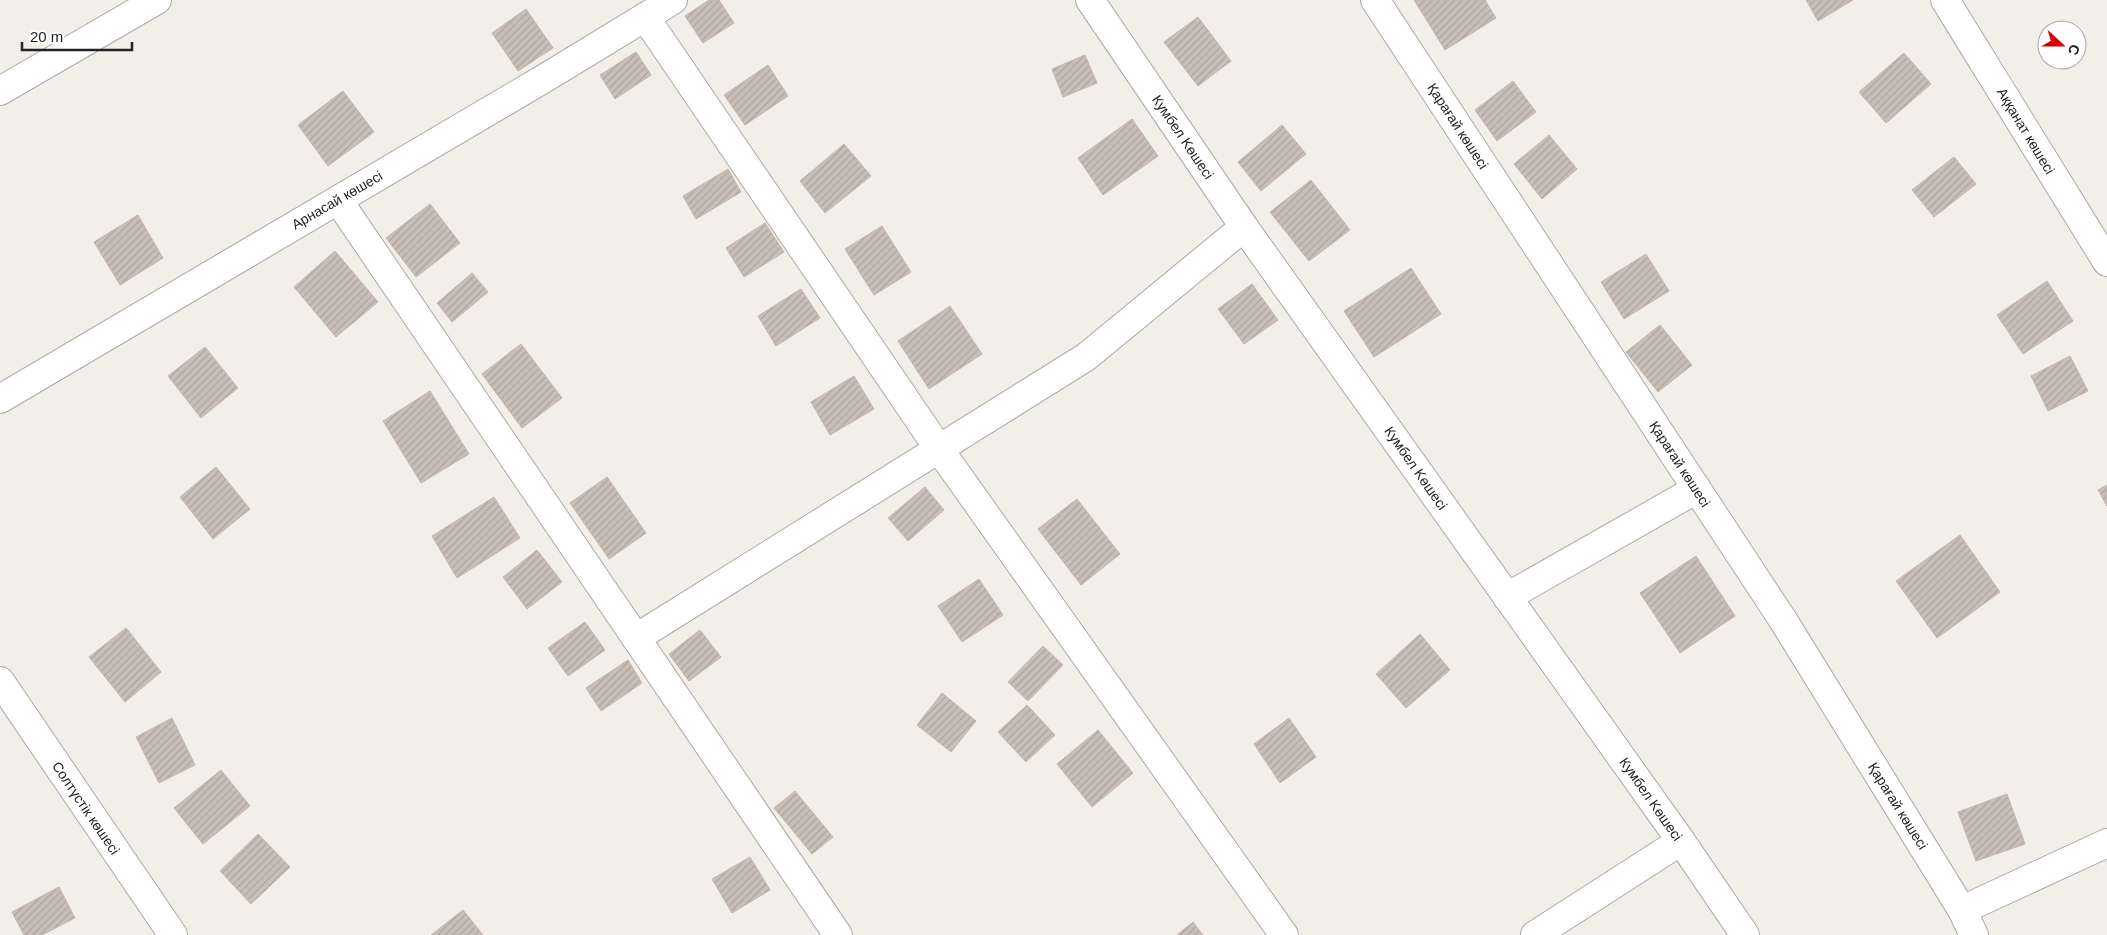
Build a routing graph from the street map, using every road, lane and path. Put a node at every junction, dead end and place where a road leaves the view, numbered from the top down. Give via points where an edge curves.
1 (157, 0) edge
2 (673, 0) edge
3 (1090, 0) edge
4 (1375, 0) edge
5 (1945, 0) edge
6 (645, 17) junction
7 (0, 90) edge
8 (338, 200) junction
9 (1244, 227) junction
10 (2107, 262) edge
11 (0, 399) edge
12 (939, 449) junction
13 (1697, 489) junction
14 (1507, 597) junction
15 (636, 638) junction
16 (0, 681) edge
17 (1681, 841) junction
18 (2107, 843) edge
19 (1962, 910) junction
20 (173, 935) edge
21 (838, 935) edge
22 (1284, 935) edge
23 (1535, 935) edge
24 (1745, 935) edge
25 (1974, 935) edge

1 - 7 street
2 - 6 street, Арнасай көшесі
3 - 9 street, Кумбел Kөшесі
4 - 13 street, Қарағай көшесі
5 - 10 street, Аққанат көшесі
6 - 8 street, Арнасай көшесі
6 - 12 street
8 - 11 street, Арнасай көшесі
8 - 15 street
9 - 12 street via 1086,357
9 - 14 street, Кумбел Kөшесі
12 - 15 street
12 - 22 street
13 - 14 street
13 - 19 street, Қарағай көшесі via 1783,620
14 - 17 street, Кумбел Kөшесі
15 - 21 street
16 - 20 street, Солтүстік көшесі
17 - 23 street
17 - 24 street, Кумбел Kөшесі
18 - 19 street
19 - 25 street, Қарағай көшесі

